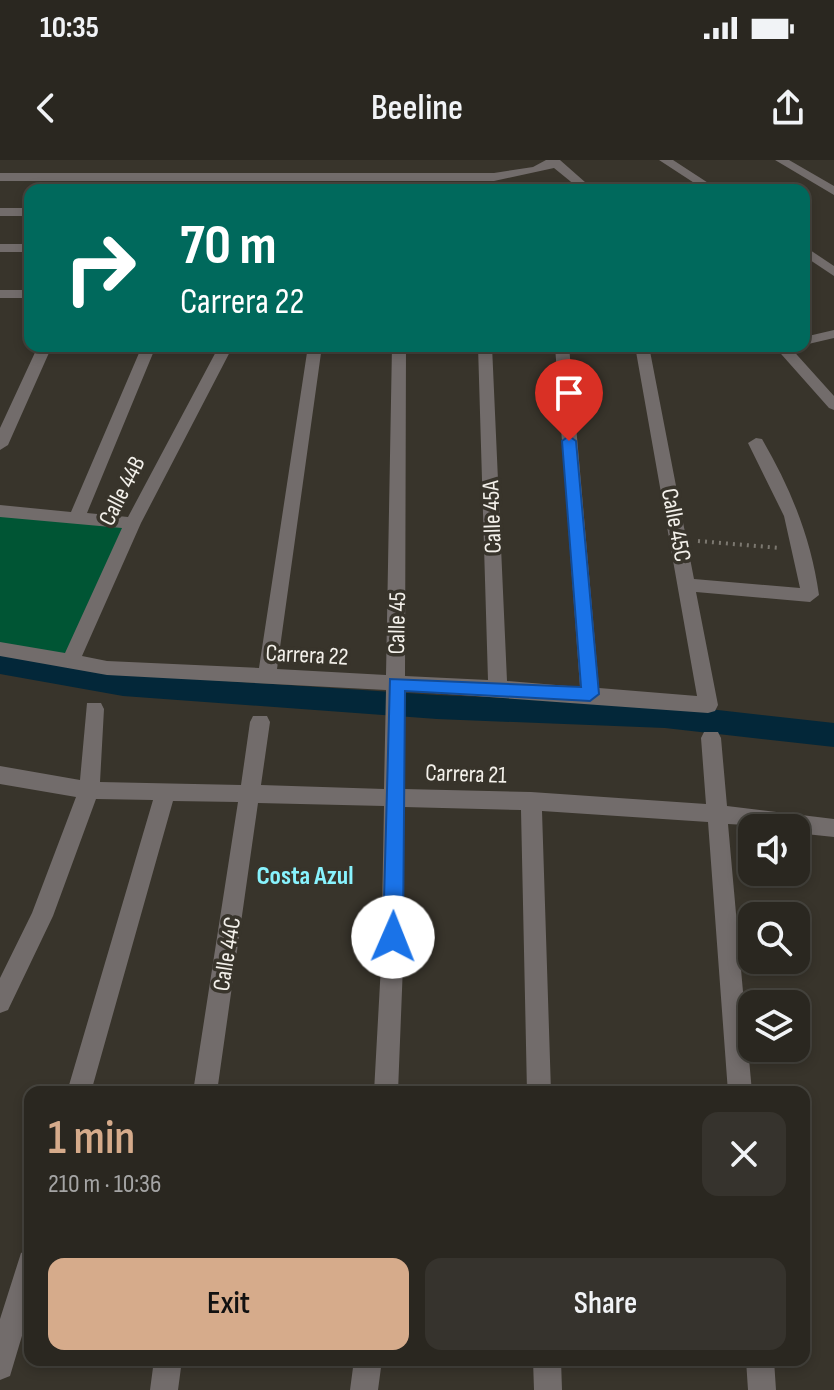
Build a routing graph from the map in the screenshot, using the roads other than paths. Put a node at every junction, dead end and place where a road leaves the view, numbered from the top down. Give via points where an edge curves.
1 (116, 160) edge
2 (405, 160) edge
3 (665, 160) edge
4 (781, 160) edge
5 (554, 161) edge
6 (0, 177) edge
7 (109, 184) edge
8 (404, 184) edge
9 (581, 184) edge
10 (703, 184) edge
11 (834, 191) edge
12 (0, 212) edge
13 (24, 212) edge
14 (0, 248) edge
15 (24, 248) edge
16 (810, 253) edge
17 (830, 265) edge
18 (810, 267) edge
19 (0, 294) edge
20 (24, 294) edge
21 (834, 334) edge
22 (810, 340) edge
23 (42, 352) edge
24 (146, 352) edge
25 (223, 352) edge
26 (314, 352) edge
27 (399, 352) edge
28 (485, 352) edge
29 (562, 352) edge
30 (643, 352) edge
31 (786, 352) edge
32 (834, 405) edge
33 (756, 443) dead end
34 (0, 445) edge
35 (0, 511) edge
36 (77, 518) junction
37 (133, 523) junction
38 (687, 585) junction
39 (0, 649) edge
40 (70, 663) junction
41 (267, 676) junction
42 (498, 688) junction
43 (396, 691) junction
44 (590, 694) junction
45 (708, 705) joint
46 (94, 709) dead end
47 (260, 722) dead end
48 (711, 738) dead end
49 (0, 775) edge
50 (89, 790) junction
51 (165, 793) junction
52 (251, 795) junction
53 (394, 798) junction
54 (531, 801) junction
55 (719, 814) junction
56 (834, 828) edge
57 (0, 1002) edge
58 (81, 1086) edge
59 (206, 1086) edge
60 (386, 1086) edge
61 (539, 1086) edge
62 (740, 1086) edge
63 (24, 1283) edge
64 (0, 1366) edge
65 (167, 1366) edge
66 (367, 1366) edge
67 (547, 1366) edge
68 (760, 1366) edge
69 (164, 1390) edge
70 (364, 1390) edge
71 (548, 1390) edge
72 (762, 1390) edge

1 - 7 street
2 - 8 street
3 - 10 street
4 - 11 street
5 - 8 street via 494,177
5 - 9 street
6 - 7 street
7 - 8 street
12 - 13 street
14 - 15 street
16 - 17 street
17 - 18 street
19 - 20 street
21 - 22 street
23 - 34 street
24 - 36 street
25 - 37 street, Calle 44B
26 - 41 street
27 - 43 street, Calle 45
28 - 42 street, Calle 45A
29 - 44 street
30 - 38 street, Calle 45C
31 - 32 street
33 - 38 street via 798,525 810,595
35 - 36 street
36 - 37 street
37 - 40 street, Calle 44B
38 - 45 street, Calle 45C
39 - 40 street, Carrera 22
40 - 41 street, Carrera 22
41 - 43 street, Carrera 22
42 - 43 street, Carrera 22
42 - 44 street, Carrera 22
43 - 53 street, Calle 45
44 - 45 street, Carrera 22
46 - 50 street
47 - 52 street, Calle 44C
48 - 55 street
49 - 50 street, Carrera 21
50 - 51 street, Carrera 21
50 - 57 street via 42,916
51 - 52 street, Carrera 21
51 - 58 street
52 - 53 street, Carrera 21
52 - 59 street, Calle 44C
53 - 54 street, Carrera 21
53 - 60 street, Calle 45
54 - 55 street, Carrera 21
54 - 61 street
55 - 56 street, Carrera 21
55 - 62 street
63 - 64 street
65 - 69 street
66 - 70 street
67 - 71 street
68 - 72 street

